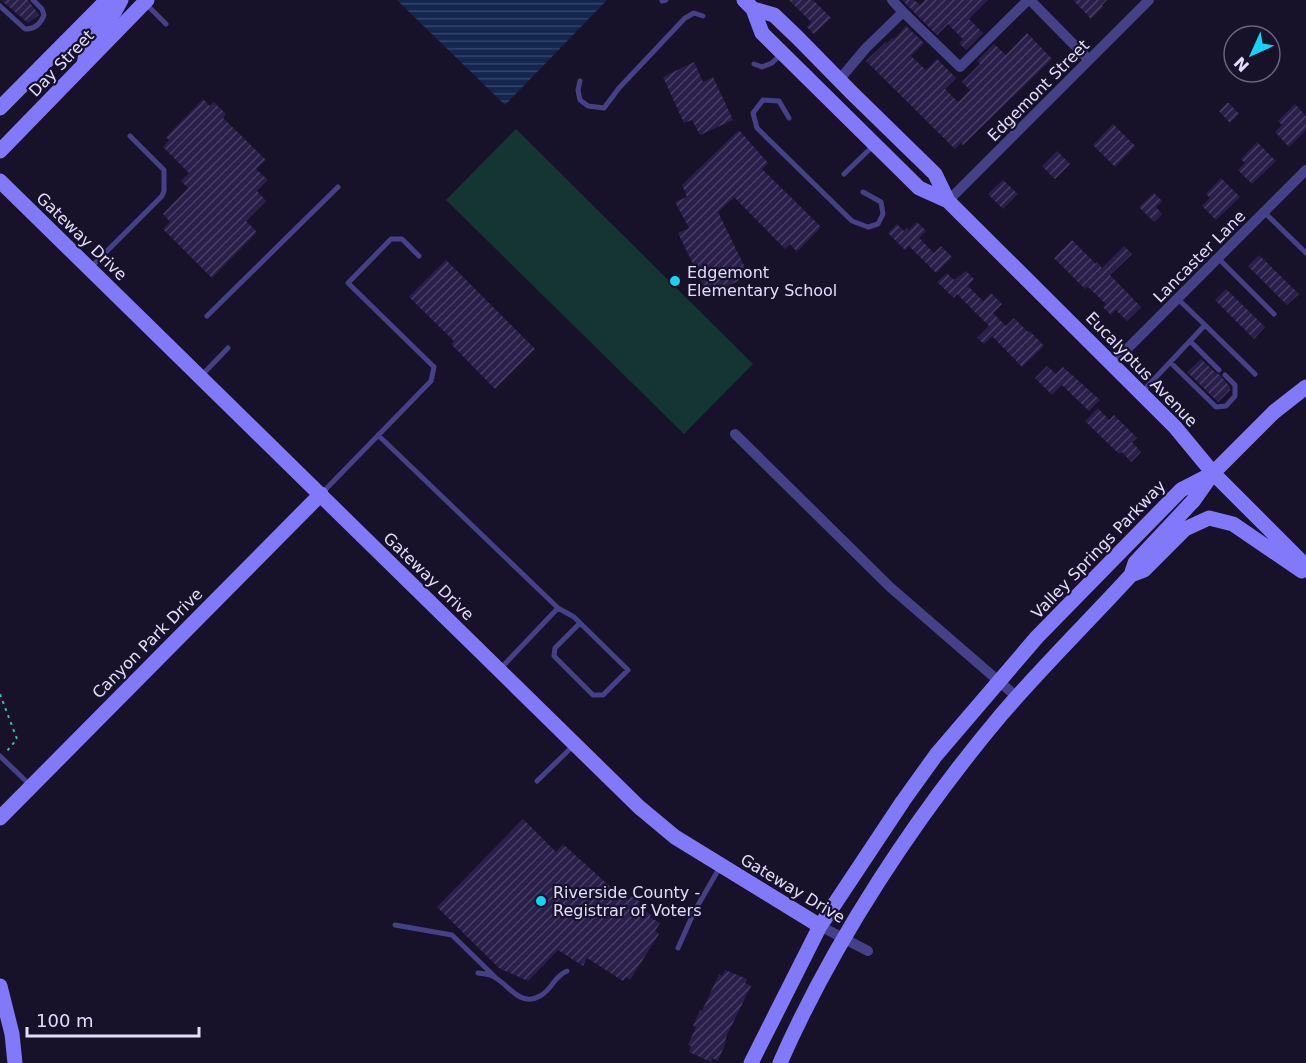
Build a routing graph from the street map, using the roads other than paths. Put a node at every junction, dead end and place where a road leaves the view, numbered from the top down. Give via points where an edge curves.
1 (33, 0) edge
2 (107, 0) edge
3 (121, 0) edge
4 (892, 0) edge
5 (1029, 0) edge
6 (1149, 0) edge
7 (146, 1) edge
8 (752, 3) edge
9 (0, 6) edge
10 (903, 12) junction
11 (703, 16) dead end
12 (166, 24) dead end
13 (783, 52) junction
14 (1089, 60) junction
15 (754, 64) dead end
16 (84, 65) junction
17 (839, 80) junction
18 (580, 81) dead end
19 (0, 108) edge
20 (789, 118) dead end
21 (130, 136) dead end
22 (875, 143) junction
23 (0, 152) edge
24 (1306, 170) edge
25 (844, 174) dead end
26 (0, 181) edge
27 (338, 187) dead end
28 (863, 192) dead end
29 (948, 201) junction
30 (1264, 212) junction
31 (1306, 253) edge
32 (419, 256) dead end
33 (1218, 258) junction
34 (90, 268) junction
35 (1178, 298) junction
36 (1274, 314) dead end
37 (207, 316) dead end
38 (1205, 325) junction
39 (1190, 340) junction
40 (228, 348) dead end
41 (1170, 362) junction
42 (1113, 363) junction
43 (1219, 370) dead end
44 (1255, 374) dead end
45 (1225, 375) dead end
46 (200, 376) junction
47 (1306, 387) edge
48 (1142, 392) junction
49 (735, 434) dead end
50 (378, 435) junction
51 (1213, 473) junction
52 (321, 494) junction
53 (1306, 566) edge
54 (1306, 574) edge
55 (1131, 576) junction
56 (558, 608) junction
57 (580, 623) junction
58 (500, 670) junction
59 (998, 681) junction
60 (1017, 697) junction
61 (575, 744) junction
62 (1, 757) edge
63 (537, 781) dead end
64 (31, 786) junction
65 (0, 818) edge
66 (721, 865) junction
67 (395, 925) dead end
68 (820, 926) junction
69 (845, 939) junction
70 (678, 948) dead end
71 (868, 951) dead end
72 (567, 971) dead end
73 (478, 973) dead end
74 (495, 977) junction
75 (0, 986) edge
76 (15, 1063) edge
77 (751, 1063) edge
78 (780, 1063) edge

1 - 9 lane via 44,15 30,29 25,29
2 - 19 street, Day Street
3 - 16 street via 88,42
4 - 10 street
5 - 10 street via 960,67
5 - 14 street
6 - 14 street, Edgemont Street
7 - 12 lane
7 - 16 street, Day Street
8 - 13 street, Eucalyptus Avenue via 762,33
8 - 17 street, Eucalyptus Avenue via 774,15
10 - 17 street
11 - 18 lane via 694,13 685,18 603,108 588,106 580,100
13 - 15 lane via 762,68
13 - 22 street, Eucalyptus Avenue
14 - 29 street, Edgemont Street
16 - 23 street, Day Street
17 - 29 street, Eucalyptus Avenue via 935,174
20 - 28 lane via 779,101 763,100 753,113 757,128 852,221 868,227 878,224 883,214 880,202
21 - 34 lane via 164,170 162,196
22 - 25 lane
22 - 29 street, Eucalyptus Avenue via 919,188
24 - 30 street, Lancaster Lane
26 - 34 street, Gateway Drive
27 - 37 lane
29 - 42 street, Eucalyptus Avenue
30 - 31 lane
30 - 33 street, Lancaster Lane
32 - 50 lane via 402,239 391,239 348,283 434,368 431,381
33 - 35 street, Lancaster Lane
33 - 36 lane
34 - 46 street, Gateway Drive
35 - 38 lane
35 - 42 street, Lancaster Lane
38 - 39 lane
38 - 44 lane
39 - 41 lane
39 - 43 lane
40 - 46 lane
41 - 45 lane via 1216,407 1226,406 1235,396 1235,385
41 - 48 lane
42 - 48 street, Eucalyptus Avenue
46 - 52 street, Gateway Drive
47 - 51 street via 1274,412
48 - 51 street, Eucalyptus Avenue
49 - 59 street via 890,587
50 - 52 lane
50 - 56 lane
51 - 53 street, Eucalyptus Avenue
51 - 55 street via 1194,500 1135,563
51 - 59 street, Valley Springs Parkway via 1180,490
52 - 58 street, Gateway Drive
52 - 64 street, Canyon Park Drive
54 - 55 street via 1233,524 1209,518 1185,529 1144,570
55 - 60 street
56 - 57 lane
56 - 58 lane
57 - 57 lane via 628,670 603,695 593,695 554,656 555,648
58 - 61 street, Gateway Drive
59 - 60 street
59 - 68 street, Valley Springs Parkway via 936,755
60 - 69 street via 923,816
61 - 63 lane
61 - 66 street, Gateway Drive via 675,837
62 - 64 lane
64 - 65 street, Canyon Park Drive
66 - 68 street, Gateway Drive
66 - 70 lane
67 - 74 lane via 452,935
68 - 69 street, Gateway Drive
68 - 77 street, Valley Springs Parkway
69 - 71 street, Gateway Drive
69 - 78 street
72 - 74 lane via 559,974 541,996 526,1000
73 - 74 lane
75 - 76 street

